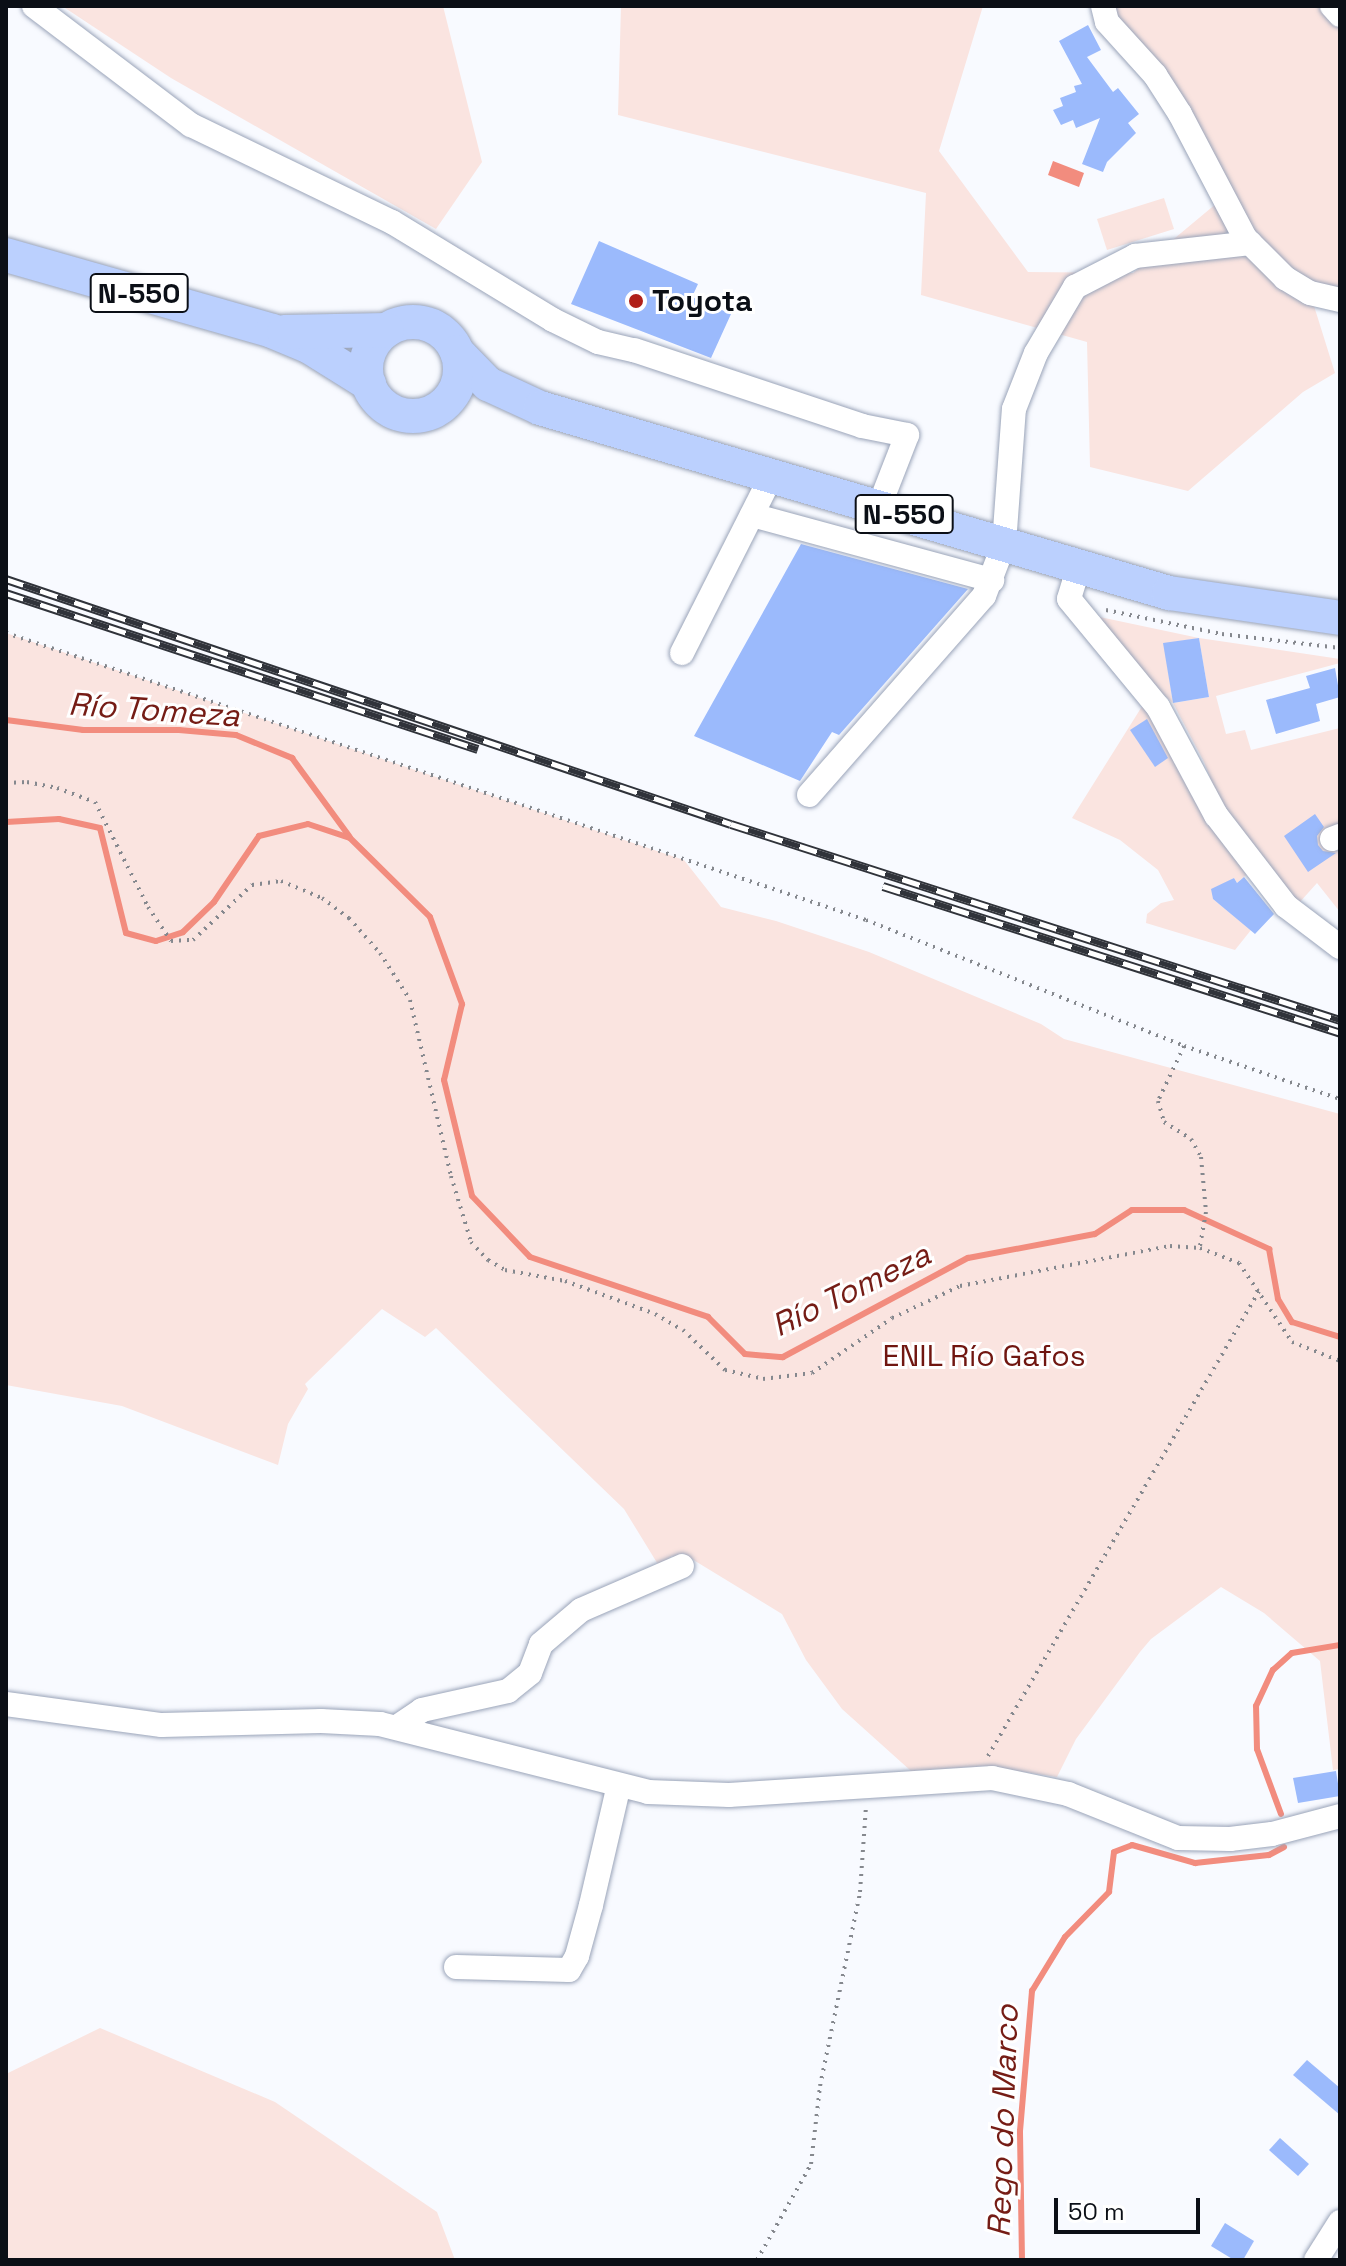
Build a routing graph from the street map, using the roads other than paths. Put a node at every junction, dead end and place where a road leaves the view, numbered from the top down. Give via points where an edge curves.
1 (34, 6) edge
2 (1103, 6) edge
3 (1332, 6) edge
4 (1340, 15) edge
5 (1250, 243) junction
6 (6, 255) edge
7 (1340, 300) edge
8 (387, 330) junction
9 (272, 331) junction
10 (457, 352) junction
11 (369, 384) junction
12 (439, 408) junction
13 (540, 408) junction
14 (772, 475) junction
15 (879, 507) junction
16 (752, 515) junction
17 (1004, 544) junction
18 (1079, 566) junction
19 (992, 580) junction
20 (1209, 601) junction
21 (1340, 601) edge
22 (1340, 618) edge
23 (682, 653) dead end
24 (809, 795) dead end
25 (1340, 947) edge
26 (682, 1566) dead end
27 (6, 1704) edge
28 (397, 1727) junction
29 (619, 1785) junction
30 (1340, 1816) edge
31 (456, 1967) dead end
32 (1340, 2222) edge
33 (1316, 2260) edge

1 - 15 street via 191,125 392,222 598,342 862,426 907,435
2 - 5 street via 1107,22 1155,75 1180,114
3 - 4 street
5 - 7 street via 1285,278 1310,293
5 - 17 street via 1135,256 1075,287 1036,353 1014,409
6 - 9 highway, N-550
8 - 9 highway, N-550
8 - 10 highway, N-550 via 405,322 423,323 448,338
8 - 11 highway via 368,356
9 - 11 highway, N-550 via 310,347
10 - 12 highway via 458,383
10 - 13 highway, N-550 via 488,384
11 - 12 highway, N-550 via 381,403 402,414 428,414
12 - 13 highway, N-550
13 - 14 highway, N-550
14 - 15 highway, N-550
14 - 16 street
15 - 17 highway, N-550
16 - 19 street
16 - 23 street
17 - 18 highway, N-550
17 - 19 street
18 - 20 highway, N-550
18 - 25 street via 1069,599 1158,707 1216,815 1286,906
19 - 24 street via 984,596
20 - 21 highway via 1246,593
20 - 22 highway, N-550
26 - 28 street via 581,1610 541,1644 530,1673 508,1691 422,1710
27 - 28 street via 162,1725 321,1721
28 - 29 street
29 - 30 street via 648,1792 729,1795 992,1778 1068,1794 1178,1838 1272,1834
29 - 31 street via 584,1930 569,1970
32 - 33 street

